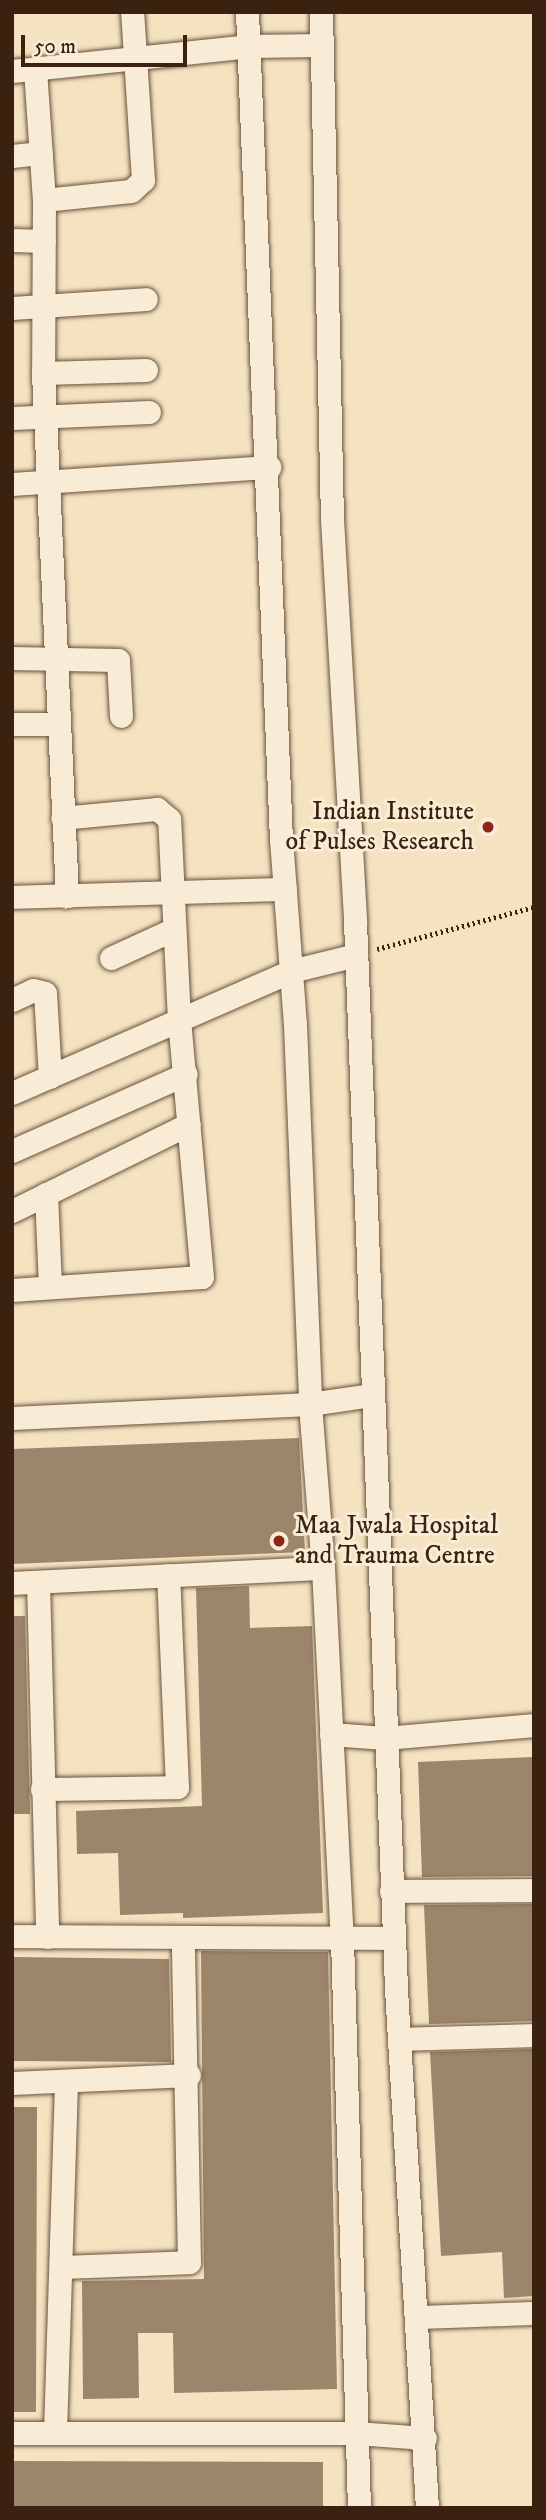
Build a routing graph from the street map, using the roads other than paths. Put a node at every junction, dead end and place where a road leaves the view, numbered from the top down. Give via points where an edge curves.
1 (132, 12) edge
2 (247, 12) edge
3 (321, 12) edge
4 (322, 45) junction
5 (248, 46) junction
6 (134, 58) junction
7 (24, 70) edge
8 (41, 153) junction
9 (12, 156) edge
10 (44, 200) junction
11 (12, 240) edge
12 (44, 241) junction
13 (146, 299) dead end
14 (44, 307) junction
15 (12, 308) edge
16 (146, 370) dead end
17 (43, 373) junction
18 (149, 412) dead end
19 (12, 418) edge
20 (45, 418) junction
21 (269, 467) junction
22 (47, 482) junction
23 (12, 484) edge
24 (12, 658) edge
25 (55, 658) junction
26 (121, 716) dead end
27 (12, 724) edge
28 (56, 724) junction
29 (62, 818) junction
30 (285, 889) junction
31 (172, 892) junction
32 (67, 896) junction
33 (12, 897) edge
34 (174, 929) junction
35 (356, 955) junction
36 (111, 958) dead end
37 (291, 971) junction
38 (12, 1000) edge
39 (179, 1020) junction
40 (186, 1074) junction
41 (50, 1077) junction
42 (12, 1093) edge
43 (189, 1124) junction
44 (12, 1151) edge
45 (46, 1194) junction
46 (12, 1211) edge
47 (51, 1287) junction
48 (12, 1290) edge
49 (372, 1395) junction
50 (310, 1404) junction
51 (12, 1418) edge
52 (323, 1568) junction
53 (168, 1575) junction
54 (38, 1582) junction
55 (12, 1583) edge
56 (534, 1725) edge
57 (331, 1734) junction
58 (385, 1738) junction
59 (42, 1789) junction
60 (534, 1890) edge
61 (391, 1891) junction
62 (12, 1936) edge
63 (47, 1937) junction
64 (183, 1938) junction
65 (393, 1938) junction
66 (342, 1939) junction
67 (534, 2035) edge
68 (399, 2039) junction
69 (189, 2075) junction
70 (66, 2082) junction
71 (12, 2083) edge
72 (61, 2267) junction
73 (534, 2314) edge
74 (417, 2317) junction
75 (12, 2433) edge
76 (55, 2433) junction
77 (356, 2433) junction
78 (425, 2438) junction
79 (359, 2508) edge
80 (427, 2508) edge

1 - 6 street
2 - 5 street
3 - 4 street
4 - 5 street
4 - 35 street via 332,519
5 - 6 street
5 - 21 street
6 - 7 street
6 - 10 street via 143,180 139,187
7 - 8 street
8 - 9 street
8 - 10 street
10 - 12 street
11 - 12 street
12 - 14 street
13 - 14 street
14 - 15 street
14 - 17 street
16 - 17 street
17 - 20 street
18 - 20 street
19 - 20 street
20 - 22 street
21 - 22 street
21 - 30 street
22 - 23 street
22 - 25 street
24 - 25 street
25 - 26 street via 118,660
25 - 28 street
27 - 28 street
28 - 29 street
29 - 31 street via 164,811 169,819
29 - 32 street
30 - 31 street
30 - 37 street
31 - 32 street
31 - 34 street
32 - 33 street
34 - 36 street
34 - 39 street
35 - 37 street
35 - 49 street
37 - 39 street
37 - 50 street
38 - 41 street via 33,990 45,993
39 - 40 street
39 - 41 street
40 - 43 street
40 - 44 street
41 - 42 street
43 - 45 street
43 - 47 street via 202,1277
45 - 46 street
45 - 47 street
47 - 48 street
49 - 50 street
49 - 58 street
50 - 51 street
50 - 52 street
52 - 53 street
52 - 57 street
53 - 54 street
53 - 59 street via 177,1787
54 - 55 street
54 - 59 street
56 - 58 street
57 - 58 street
57 - 66 street
58 - 61 street
59 - 63 street
60 - 61 street
61 - 65 street
62 - 63 street
63 - 64 street
64 - 66 street
64 - 69 street
65 - 66 street
65 - 68 street
66 - 77 street
67 - 68 street
68 - 74 street
69 - 70 street
69 - 72 street via 190,2262
70 - 71 street
70 - 72 street
72 - 76 street
73 - 74 street
74 - 78 street
75 - 76 street
76 - 77 street
77 - 78 street
77 - 79 street
78 - 80 street

